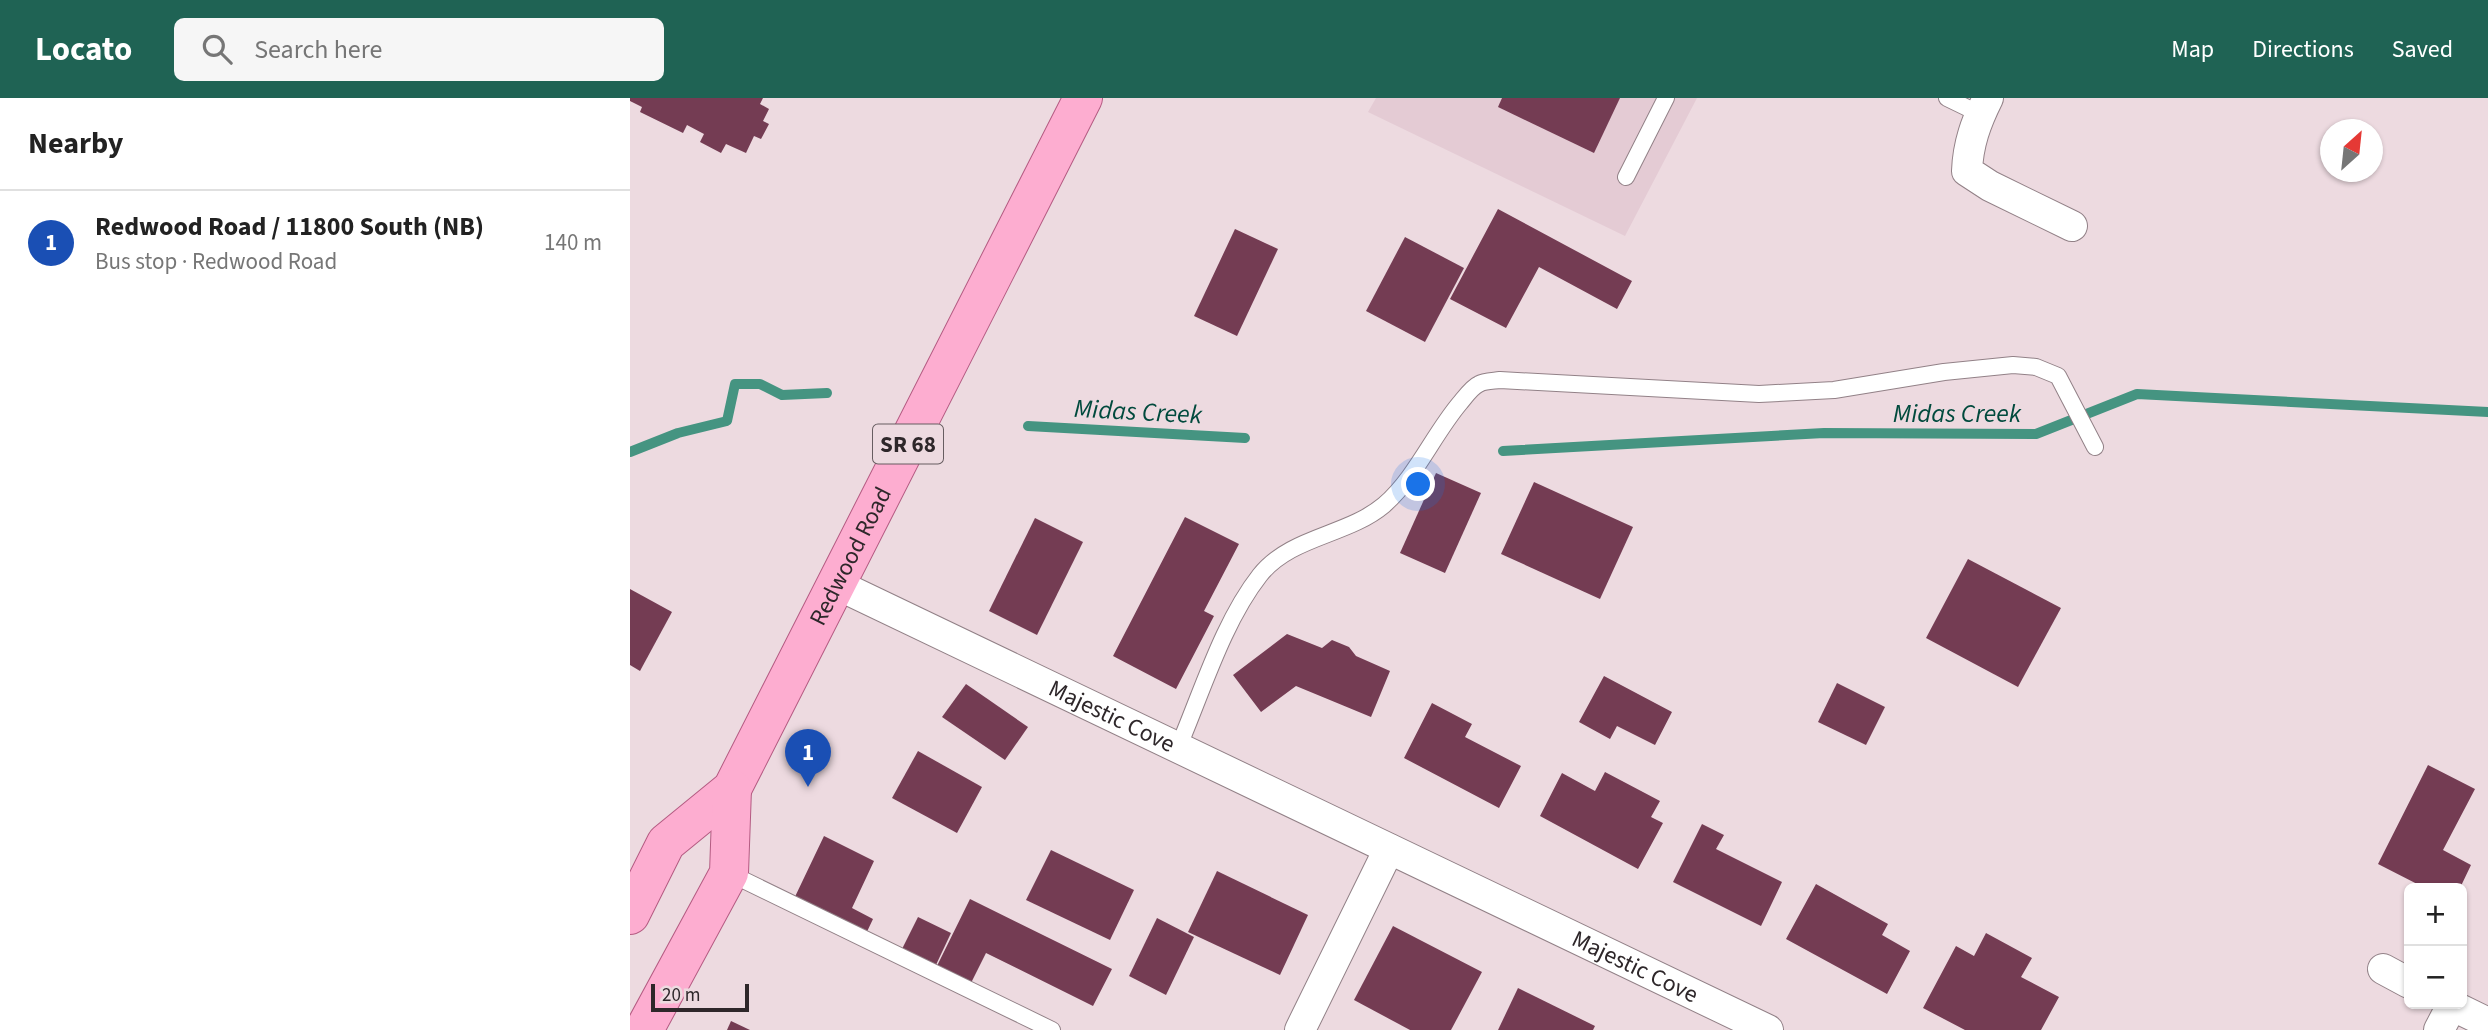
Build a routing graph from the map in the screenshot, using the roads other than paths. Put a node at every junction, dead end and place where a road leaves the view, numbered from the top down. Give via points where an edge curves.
1 (1083, 98) edge
2 (1665, 98) edge
3 (1947, 98) edge
4 (1984, 106) edge
5 (1626, 177) dead end
6 (2072, 226) dead end
7 (2095, 447) dead end
8 (836, 584) junction
9 (1178, 748) junction
10 (732, 789) junction
11 (1389, 849) junction
12 (729, 873) junction
13 (630, 915) edge
14 (2383, 969) dead end
15 (2404, 980) edge
16 (2447, 1013) edge
17 (2488, 1023) edge
18 (644, 1030) edge
19 (1052, 1030) edge
20 (1300, 1030) edge
21 (1768, 1030) edge

1 - 8 main road, Redwood Road / SR 68
2 - 5 lane
3 - 4 lane
4 - 6 street via 1968,149 1968,171
7 - 9 lane via 2058,376 2036,367 2013,365 1834,390 1759,394 1500,380 1479,384 1383,505 1365,519 1280,556 1262,572 1238,606
8 - 9 street, Majestic Cove
8 - 10 main road, Redwood Road / SR 68
9 - 11 street, Majestic Cove
10 - 12 main road, Redwood Road / SR 68
10 - 13 main road, Redwood Road / SR 68 via 666,843
11 - 20 street
11 - 21 street, Majestic Cove
12 - 18 main road, Redwood Road / SR 68
12 - 19 lane
14 - 15 street
16 - 17 street

